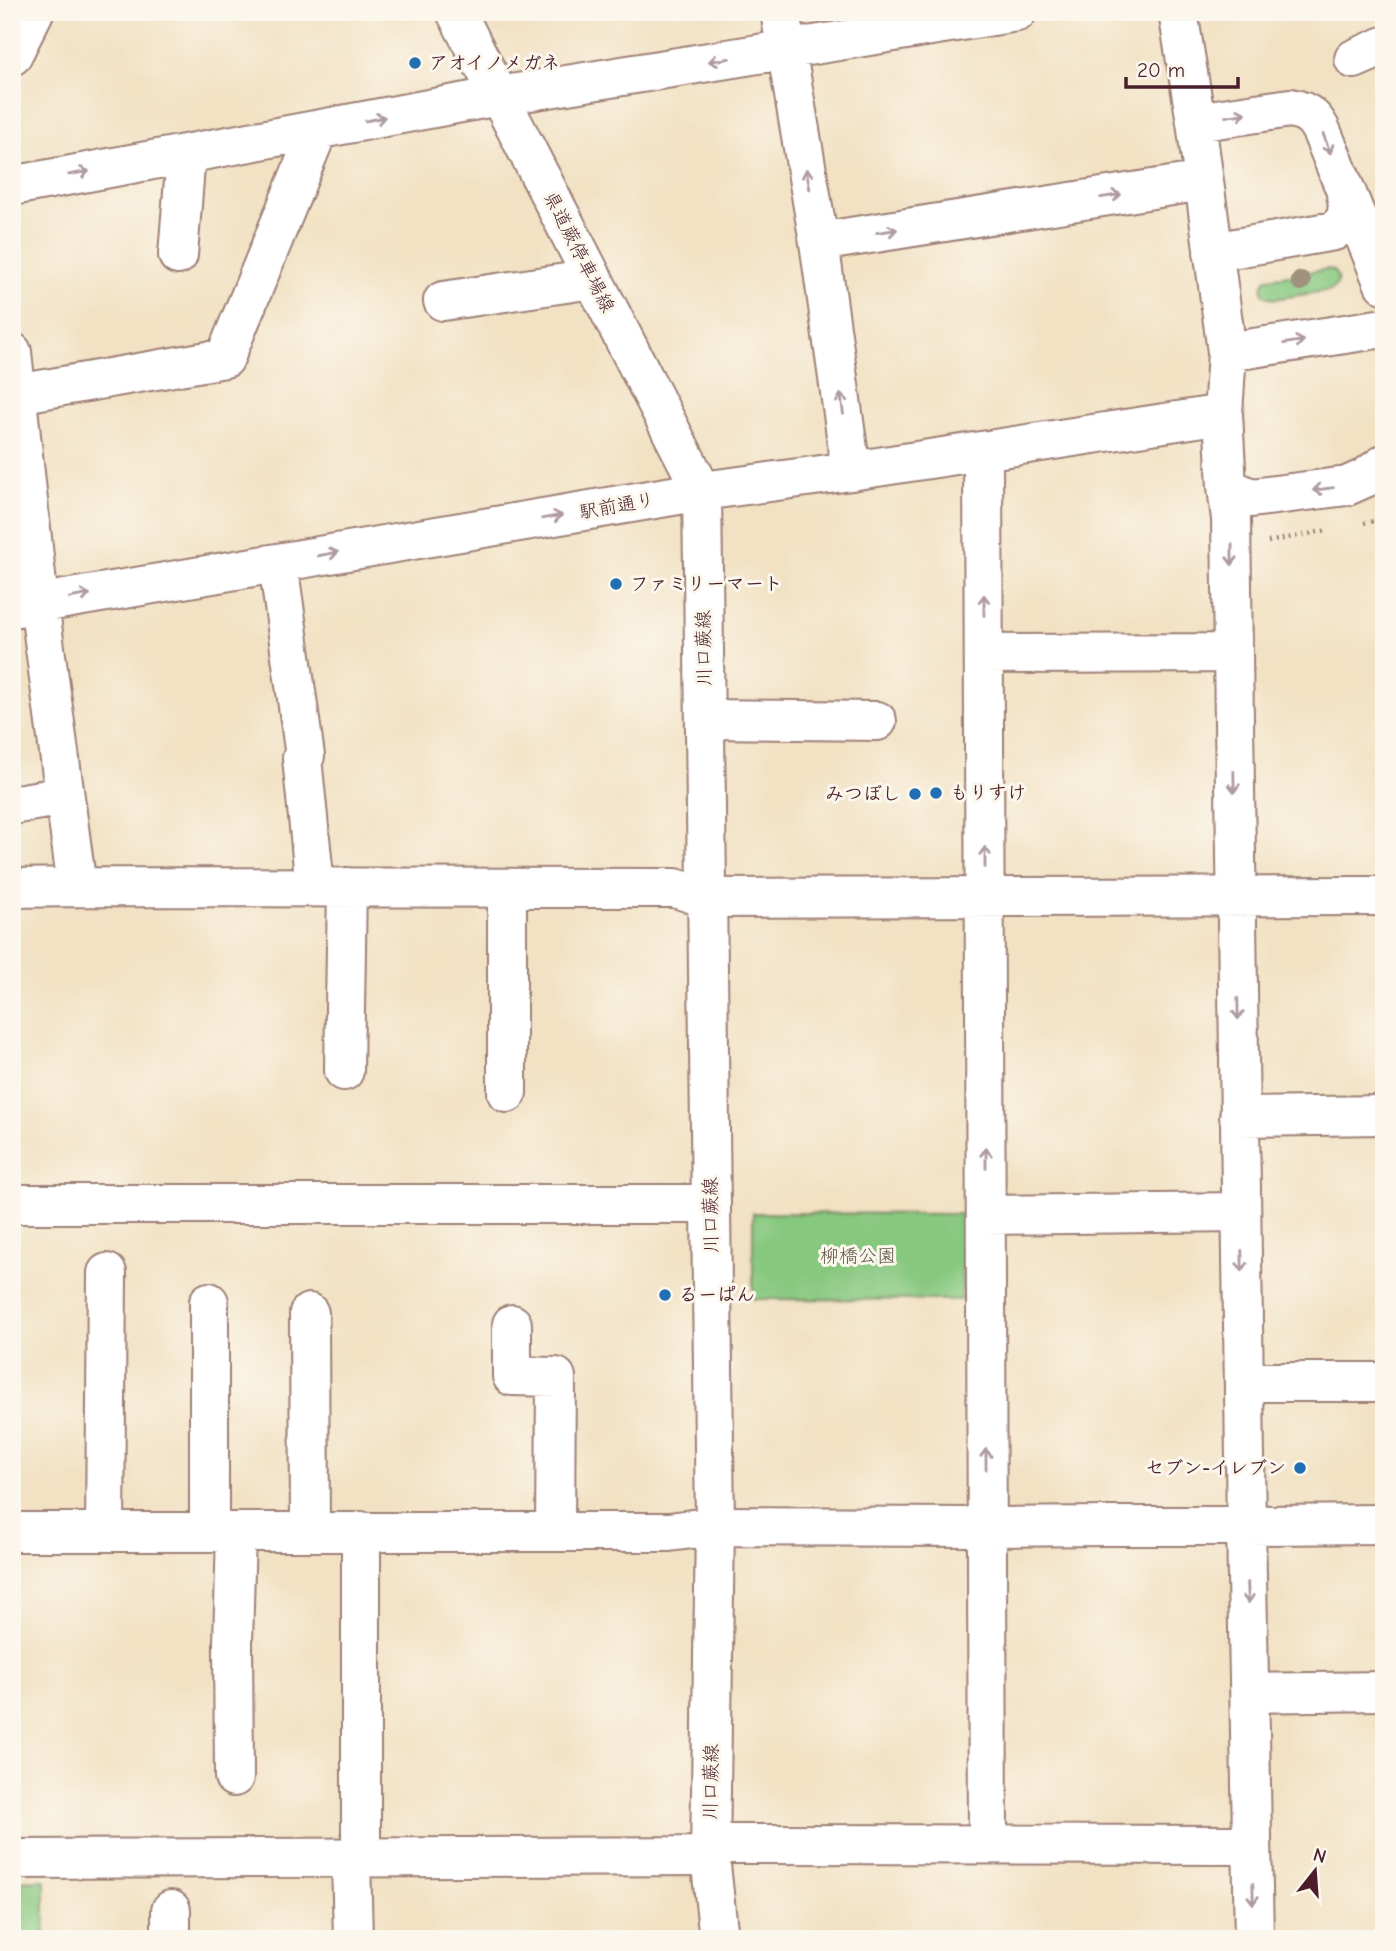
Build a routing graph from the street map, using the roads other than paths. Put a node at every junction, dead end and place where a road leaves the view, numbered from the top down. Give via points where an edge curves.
1 (34, 12) edge
2 (456, 12) edge
3 (1178, 12) edge
4 (994, 14) edge
5 (783, 31) edge
6 (12, 56) edge
7 (499, 96) junction
8 (1196, 122) junction
9 (318, 130) junction
10 (186, 154) junction
11 (1203, 181) junction
12 (12, 186) edge
13 (1346, 194) junction
14 (819, 242) junction
15 (1213, 251) junction
16 (178, 255) dead end
17 (593, 279) junction
18 (1384, 284) edge
19 (443, 301) dead end
20 (1384, 328) edge
21 (12, 352) edge
22 (1227, 352) junction
23 (17, 394) junction
24 (1223, 414) junction
25 (983, 451) junction
26 (1384, 464) edge
27 (851, 471) junction
28 (1227, 486) junction
29 (702, 491) junction
30 (278, 563) junction
31 (26, 605) edge
32 (1231, 653) junction
33 (984, 654) junction
34 (705, 719) junction
35 (877, 721) dead end
36 (63, 796) junction
37 (12, 805) edge
38 (77, 887) junction
39 (331, 887) junction
40 (12, 888) edge
41 (508, 888) junction
42 (985, 896) junction
43 (1384, 896) edge
44 (1236, 897) junction
45 (708, 898) junction
46 (344, 1071) dead end
47 (507, 1093) dead end
48 (1384, 1115) edge
49 (1240, 1117) junction
50 (12, 1204) edge
51 (711, 1204) junction
52 (1241, 1212) junction
53 (986, 1215) junction
54 (107, 1273) dead end
55 (209, 1301) dead end
56 (309, 1313) dead end
57 (512, 1324) dead end
58 (1245, 1382) junction
59 (1384, 1382) edge
60 (1384, 1524) edge
61 (1245, 1525) junction
62 (715, 1526) junction
63 (986, 1527) junction
64 (310, 1531) junction
65 (361, 1531) junction
66 (12, 1532) edge
67 (105, 1532) junction
68 (222, 1532) junction
69 (555, 1532) junction
70 (1384, 1691) edge
71 (1251, 1693) junction
72 (234, 1777) dead end
73 (988, 1843) junction
74 (1252, 1845) junction
75 (710, 1850) junction
76 (356, 1858) junction
77 (12, 1860) edge
78 (353, 1939) edge
79 (719, 1939) edge
80 (1254, 1939) edge

1 - 6 street
2 - 7 street, 県道蕨停車場線
3 - 8 street
4 - 5 street
5 -> 7 street
14 -> 5 street
9 -> 7 street
7 - 17 street, 県道蕨停車場線
8 - 11 street
8 -> 13 street via 1277,109 1302,110 1318,124
9 - 10 street
9 - 23 street via 225,359
12 -> 10 street
10 - 16 street
14 -> 11 street
11 - 15 street
13 - 15 street via 1346,220 1334,231
13 - 18 street
27 -> 14 street
15 - 22 street
17 - 19 street
17 - 29 street, 県道蕨停車場線
22 -> 20 street
21 - 23 street
22 - 24 street
23 - 31 street
24 - 25 street, 駅前通り
24 - 28 street
25 - 27 street, 駅前通り
33 -> 25 street
26 -> 28 street via 1347,486 1251,498
27 - 29 street, 駅前通り
28 -> 32 street
30 -> 29 street, 駅前通り
29 - 34 street, 川口蕨線
31 -> 30 street, 駅前通り
30 - 39 street via 302,758
31 - 36 street
32 - 33 street
32 -> 44 street
42 -> 33 street
34 - 35 street
34 - 45 street, 川口蕨線
36 - 37 street
36 - 38 street
38 - 39 street
38 - 40 street
39 - 41 street
39 - 46 street
41 - 45 street via 675,888
41 - 47 street
42 - 44 street
42 - 45 street
53 -> 42 street
43 - 44 street
44 -> 49 street
45 - 51 street, 川口蕨線
48 - 49 street
49 - 52 street
50 - 51 street
51 - 62 street, 川口蕨線
52 - 53 street
52 -> 58 street
63 -> 53 street
54 - 67 street
55 - 68 street
56 - 64 street
57 - 69 street via 512,1376 556,1377
58 - 59 street
58 - 61 street
60 - 61 street
61 - 63 street
61 -> 71 street
62 - 63 street
62 - 69 street via 668,1532
62 - 75 street, 川口蕨線
63 - 73 street
64 - 65 street
64 - 68 street
65 - 69 street
65 - 76 street
66 - 67 street
67 - 68 street
68 - 72 street via 233,1643
70 - 71 street
71 - 74 street
73 - 74 street
73 - 75 street
74 -> 80 street
75 - 76 street
75 - 79 street, 川口蕨線
76 - 77 street
76 - 78 street

